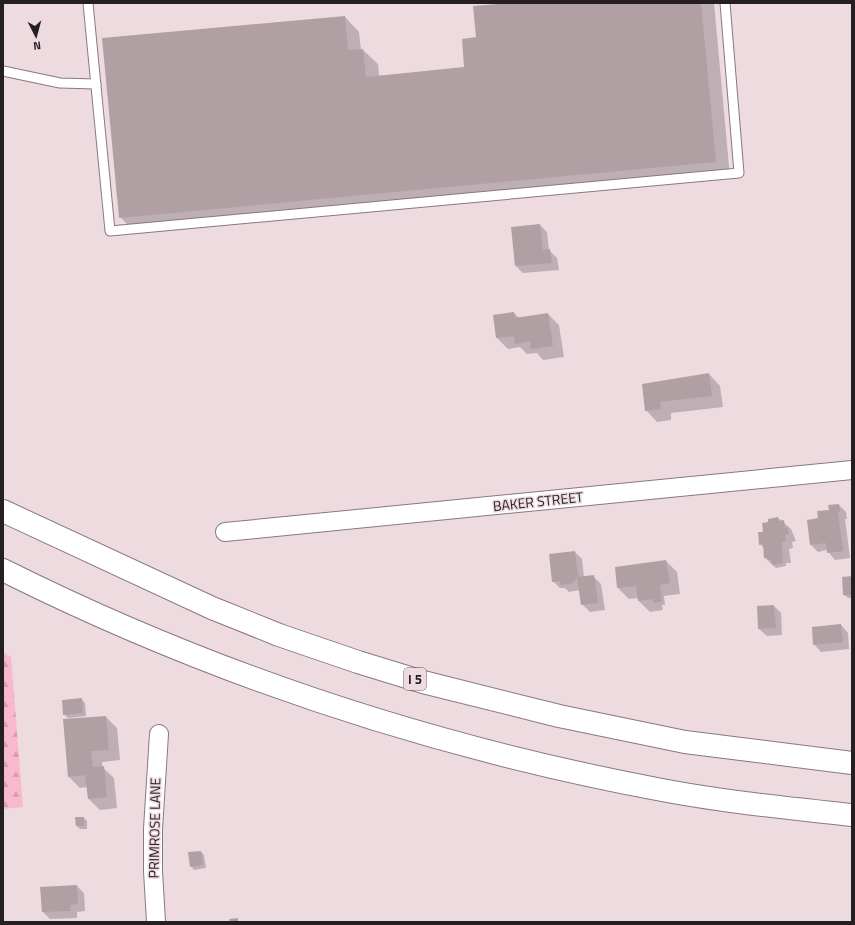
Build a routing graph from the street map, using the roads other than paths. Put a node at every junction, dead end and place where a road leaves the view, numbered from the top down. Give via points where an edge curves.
1 (88, 3) edge
2 (725, 3) edge
3 (3, 71) edge
4 (96, 84) junction
5 (852, 470) edge
6 (3, 511) edge
7 (225, 532) dead end
8 (3, 570) edge
9 (158, 734) dead end
10 (852, 763) edge
11 (852, 815) edge
12 (156, 922) edge

1 - 4 lane
2 - 4 lane via 739,173 110,231
3 - 4 lane via 60,84
5 - 7 street, BAKER STREET
6 - 10 highway, I 5 via 212,608 279,635 423,682 559,716 685,742
8 - 11 highway via 102,618 227,670 404,729 547,765 662,790
9 - 12 street, PRIMROSE LANE via 153,829

